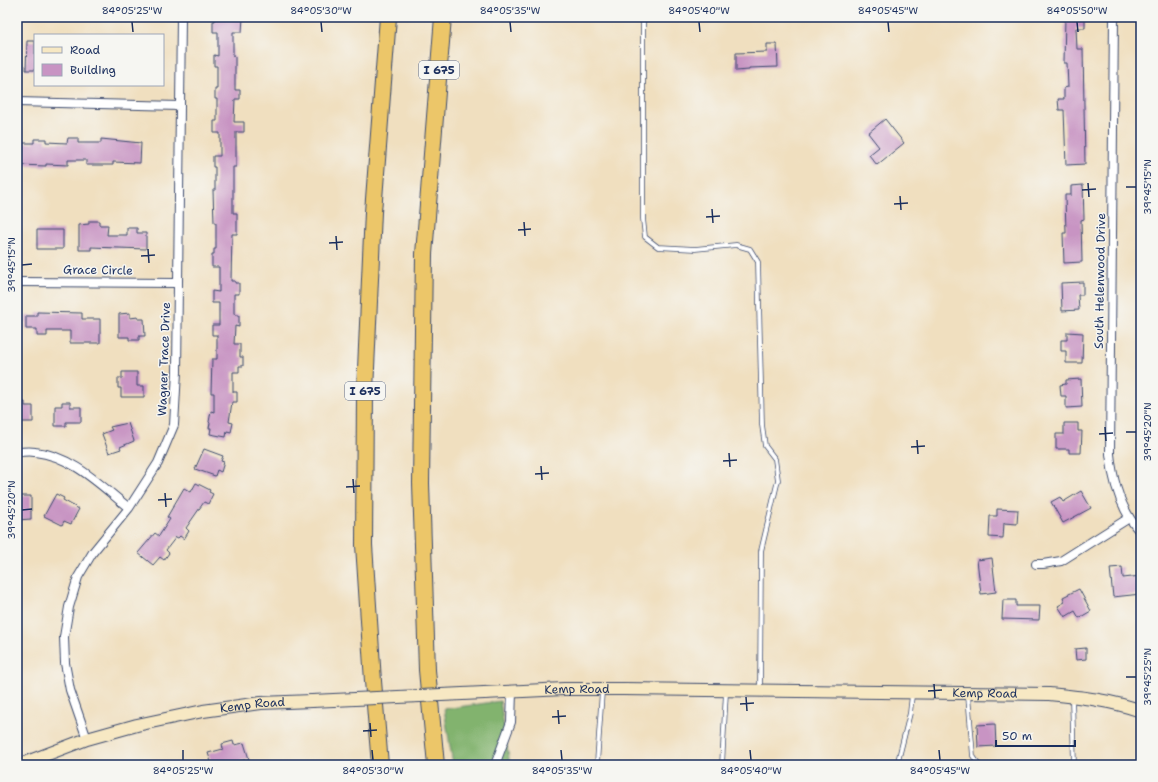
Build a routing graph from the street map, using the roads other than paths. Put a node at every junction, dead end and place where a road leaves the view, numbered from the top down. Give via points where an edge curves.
1 (181, 17) edge
2 (388, 17) edge
3 (443, 17) edge
4 (642, 17) edge
5 (1114, 17) edge
6 (17, 102) edge
7 (180, 106) junction
8 (17, 282) edge
9 (178, 283) junction
10 (17, 452) edge
11 (129, 508) junction
12 (1129, 518) junction
13 (1141, 533) edge
14 (1036, 564) dead end
15 (602, 689) junction
16 (726, 690) junction
17 (760, 690) junction
18 (512, 692) junction
19 (912, 692) junction
20 (968, 693) junction
21 (1072, 696) junction
22 (1141, 711) edge
23 (87, 740) junction
24 (19, 765) edge
25 (380, 765) edge
26 (436, 765) edge
27 (495, 765) edge
28 (608, 765) edge
29 (722, 765) edge
30 (897, 765) edge
31 (979, 765) edge
32 (1074, 765) edge

1 - 7 street, Wagner Trace Drive
2 - 25 highway, I 675 via 373,212 365,391 364,545
3 - 26 highway, I 675 via 424,254 421,483 427,670
4 - 17 lane via 642,219 645,237 658,247 695,249 736,245 750,249 758,262 762,425 765,446 775,459 778,480 761,551
5 - 12 street, South Helenwood Drive via 1110,454 1115,487
6 - 7 street
7 - 9 street, Wagner Trace Drive
8 - 9 street, Grace Circle
9 - 11 street, Wagner Trace Drive via 174,425 158,463
10 - 11 street via 36,452 54,456 75,465
11 - 23 street, Wagner Trace Drive via 93,552 78,577 68,607 64,637 65,663 70,690
12 - 13 street, South Helenwood Drive
12 - 14 street via 1061,561
15 - 16 main road, Kemp Road
15 - 18 main road, Kemp Road
15 - 28 lane via 597,763
16 - 17 main road, Kemp Road
16 - 29 lane
17 - 19 main road, Kemp Road
18 - 23 main road, Kemp Road, bridge via 261,703 203,711 137,725
18 - 27 street via 512,722
19 - 20 main road, Kemp Road
19 - 30 lane via 910,713
20 - 21 main road, Kemp Road
20 - 31 lane via 973,756
21 - 22 main road, Kemp Road via 1106,701
21 - 32 lane
23 - 24 main road, Kemp Road

